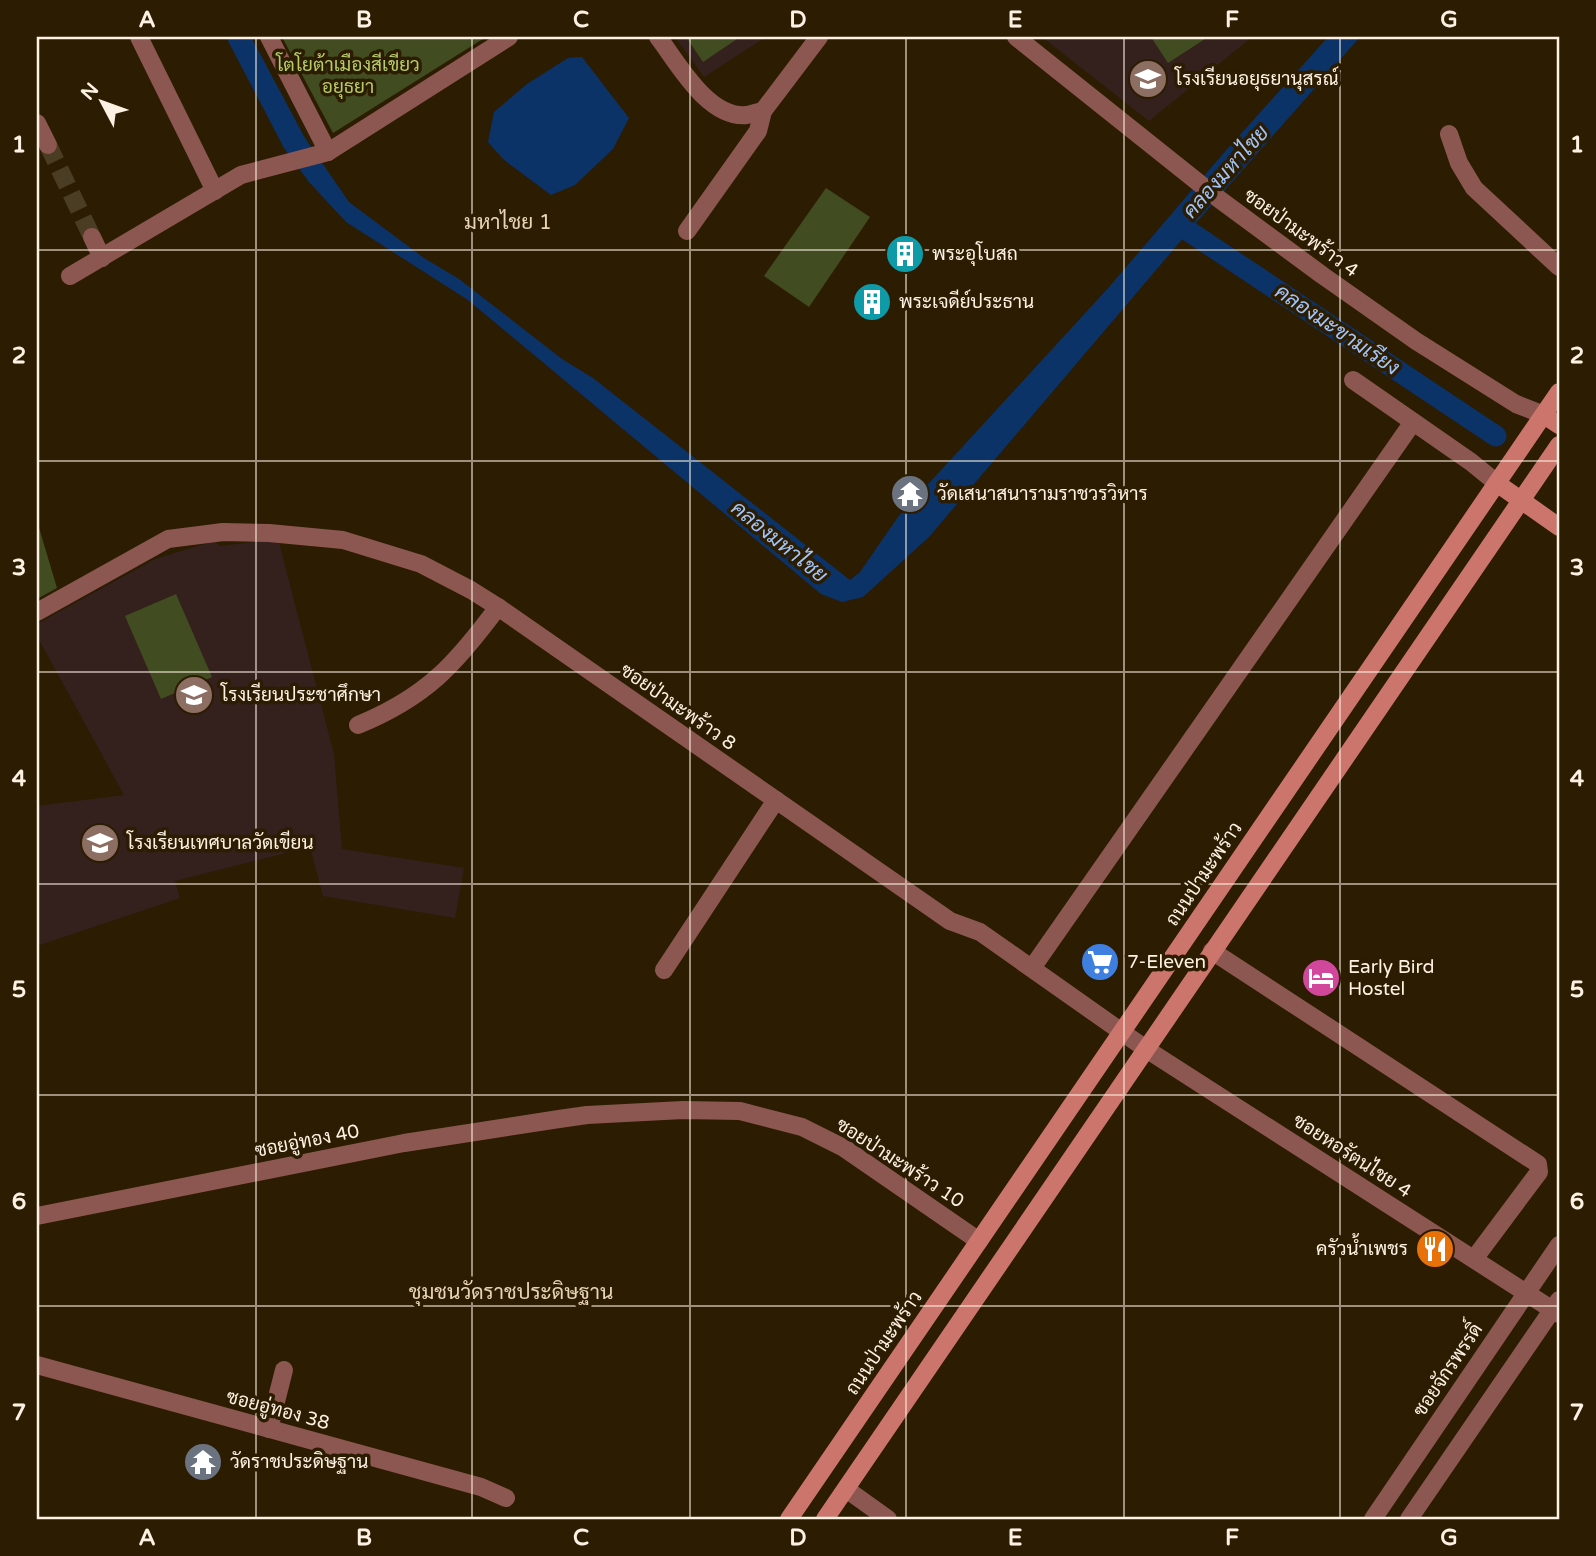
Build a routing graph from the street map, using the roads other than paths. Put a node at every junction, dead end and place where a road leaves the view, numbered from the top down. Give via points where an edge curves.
1 (139, 37) edge
2 (269, 37) edge
3 (509, 37) edge
4 (658, 37) edge
5 (819, 37) edge
6 (1016, 37) edge
7 (763, 111) junction
8 (37, 123) edge
9 (1448, 134) dead end
10 (48, 145) tunnel mouth
11 (323, 153) junction
12 (215, 191) junction
13 (687, 231) dead end
14 (92, 237) tunnel mouth
15 (102, 258) junction
16 (1559, 267) edge
17 (69, 275) dead end
18 (1353, 380) dead end
19 (1559, 392) edge
20 (1544, 415) junction
21 (1413, 422) junction
22 (1559, 425) edge
23 (1559, 445) edge
24 (1497, 484) junction
25 (1521, 500) junction
26 (1559, 527) edge
27 (498, 607) junction
28 (37, 612) edge
29 (358, 725) dead end
30 (776, 800) junction
31 (1212, 951) junction
32 (1032, 968) junction
33 (664, 970) dead end
34 (1122, 1031) junction
35 (1146, 1049) junction
36 (587, 1115) joint
37 (37, 1216) edge
38 (979, 1241) junction
39 (1559, 1245) edge
40 (1474, 1259) junction
41 (1527, 1293) junction
42 (1557, 1308) edge
43 (37, 1366) edge
44 (284, 1370) dead end
45 (269, 1429) junction
46 (1419, 1450) junction
47 (1444, 1468) junction
48 (846, 1489) junction
49 (506, 1498) dead end
50 (789, 1519) edge
51 (825, 1519) edge
52 (888, 1519) edge
53 (1373, 1519) edge
54 (1409, 1519) edge

1 - 12 street
2 - 11 street
3 - 11 street
4 - 7 street via 714,105 745,115
5 - 7 street
6 - 20 street, ซอยป่ามะพร้าว 4 via 1322,275 1416,341 1516,404
7 - 13 street via 758,131
8 - 10 street
9 - 16 street via 1474,188
11 - 12 street via 241,175
12 - 15 street
14 - 15 street
15 - 17 street
18 - 21 street
19 - 20 street, ถนนป่ามะพร้าว
20 - 22 street
20 - 24 street, ถนนป่ามะพร้าว
21 - 24 street
21 - 32 street
23 - 25 street
24 - 25 street
24 - 34 street, ถนนป่ามะพร้าว
25 - 26 street
25 - 31 street
27 - 28 street, ซอยป่ามะพร้าว 8 via 421,564 343,540 223,532 168,539
27 - 29 street via 442,674 411,700
27 - 30 street, ซอยป่ามะพร้าว 8
30 - 32 street, ซอยป่ามะพร้าว 8 via 950,921 980,932
30 - 33 street
31 - 35 street
31 - 40 street via 1538,1164 1539,1172
32 - 34 street, ซอยป่ามะพร้าว 8
34 - 35 street, ซอยหอรัตนไชย 4
34 - 38 street, ถนนป่ามะพร้าว
35 - 40 street, ซอยหอรัตนไชย 4
35 - 48 street
36 - 37 street, ซอยอู่ทอง 40 via 404,1143
36 - 38 street, ซอยป่ามะพร้าว 10 via 740,1111 802,1127 844,1148
38 - 50 street, ถนนป่ามะพร้าว
39 - 41 street, ซอยจักรพรรดิ์
40 - 41 street, ซอยหอรัตนไชย 4
41 - 42 street, ซอยหอรัตนไชย 4
41 - 46 street, ซอยจักรพรรดิ์
42 - 47 street
43 - 45 street, ซอยอู่ทอง 38
44 - 45 street
45 - 49 street, ซอยอู่ทอง 38 via 481,1487
46 - 47 street
46 - 53 street, ซอยจักรพรรดิ์
47 - 54 street
48 - 51 street
48 - 52 street

